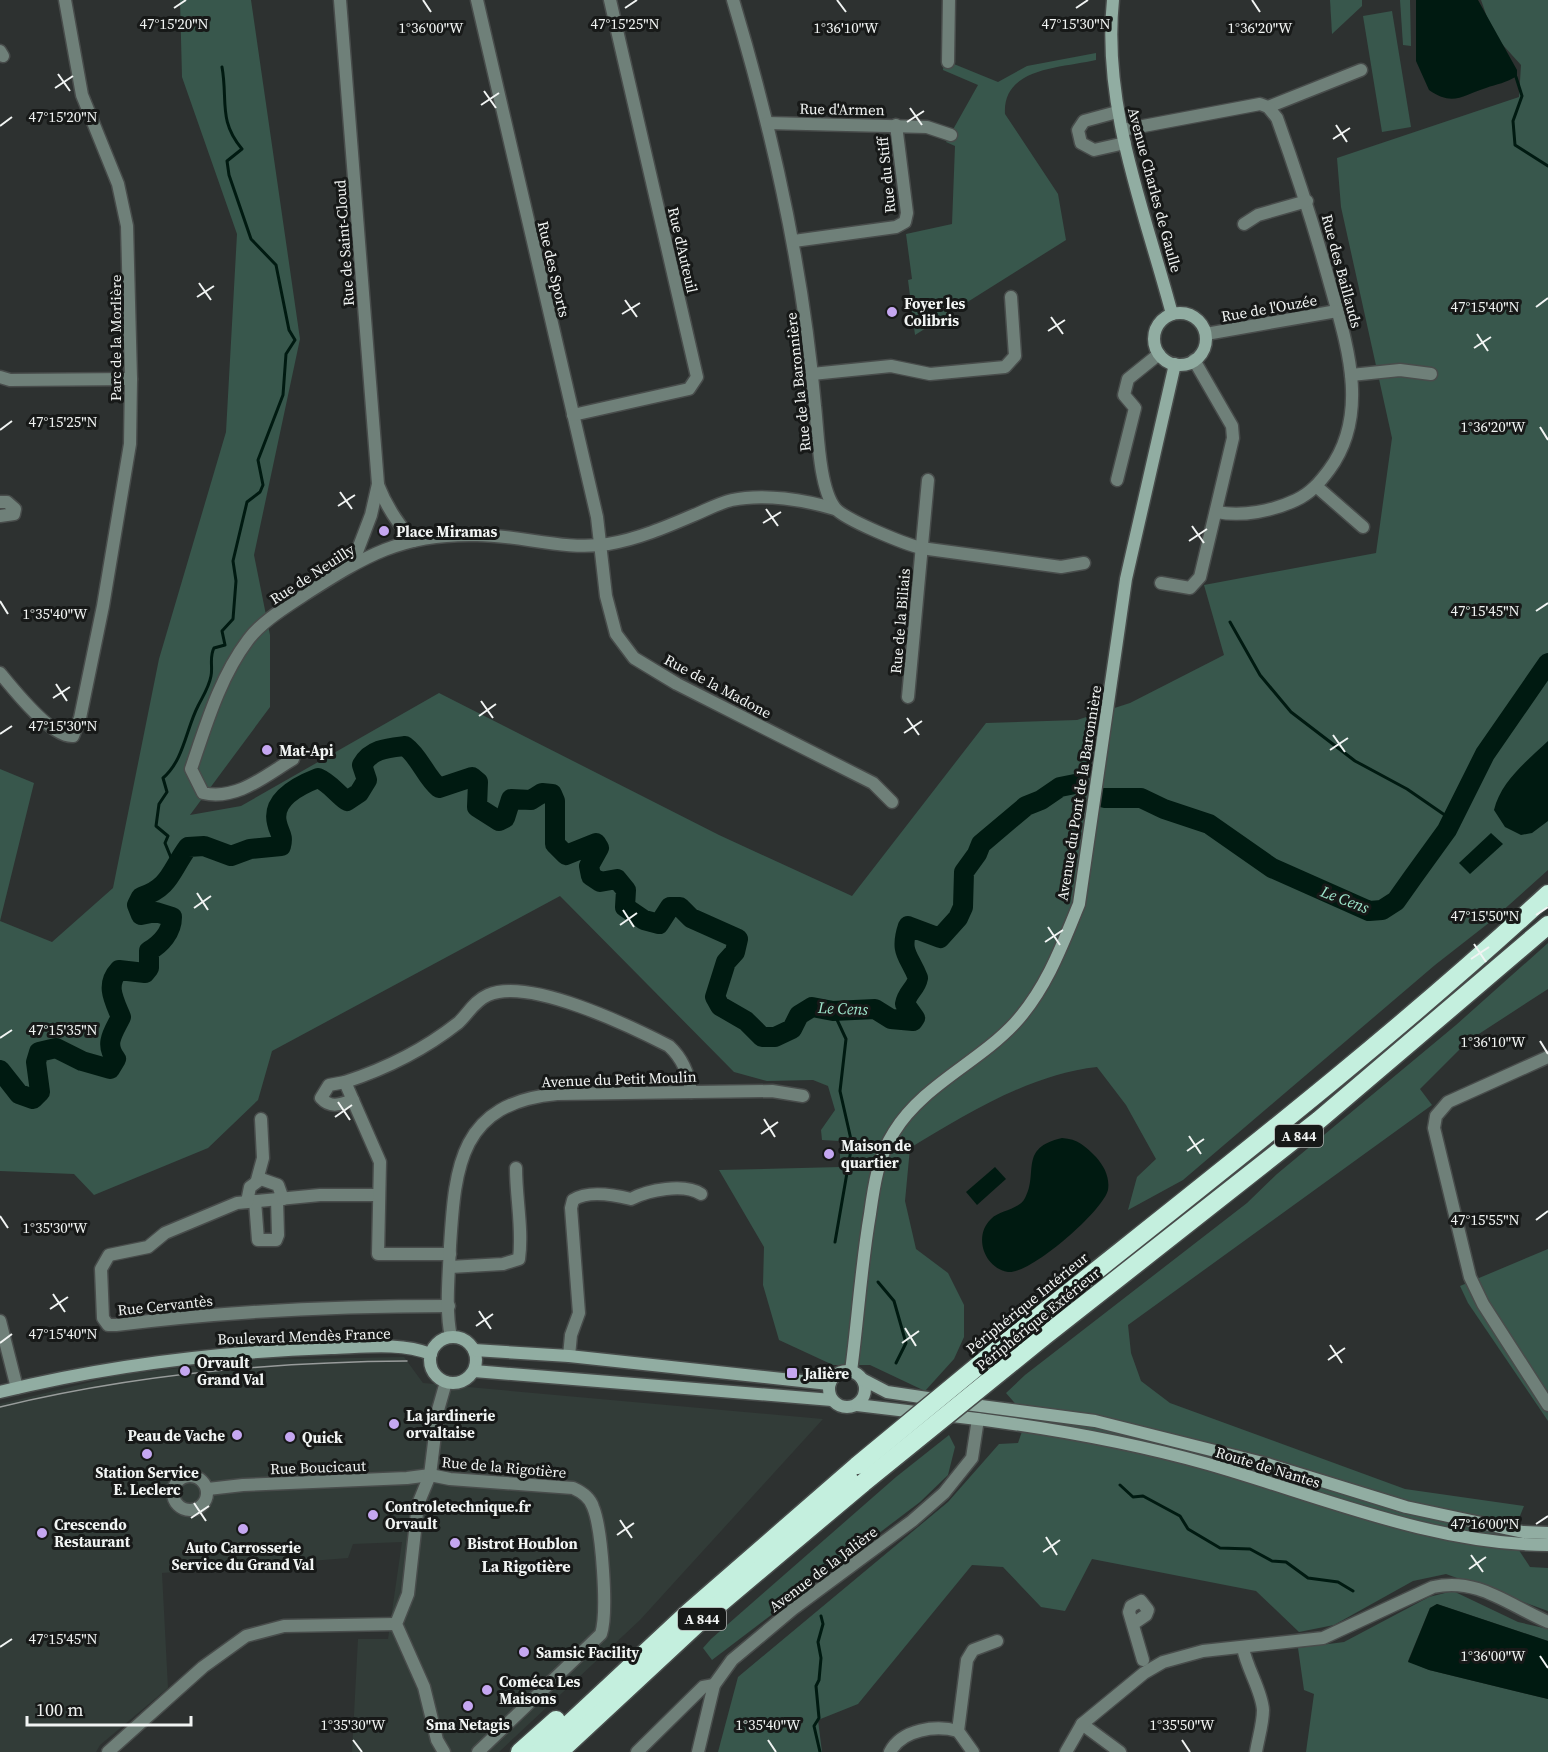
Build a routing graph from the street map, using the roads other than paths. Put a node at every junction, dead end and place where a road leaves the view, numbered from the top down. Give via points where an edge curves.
1 (65, 0) edge
2 (340, 0) edge
3 (477, 0) edge
4 (610, 0) edge
5 (733, 0) edge
6 (949, 0) edge
7 (1113, 0) edge
8 (948, 62) dead end
9 (1361, 70) dead end
10 (1268, 107) junction
11 (1117, 112) junction
12 (767, 123) junction
13 (896, 125) junction
14 (951, 135) dead end
15 (1123, 137) junction
16 (1307, 201) junction
17 (1244, 224) dead end
18 (794, 240) junction
19 (1011, 297) dead end
20 (1337, 310) junction
21 (1172, 314) junction
22 (1206, 334) junction
23 (1159, 354) junction
24 (1194, 360) junction
25 (1175, 364) junction
26 (812, 374) junction
27 (1431, 374) dead end
28 (1351, 375) junction
29 (0, 378) edge
30 (131, 378) junction
31 (573, 415) junction
32 (928, 480) dead end
33 (1117, 480) dead end
34 (378, 484) junction
35 (1316, 486) junction
36 (0, 502) edge
37 (836, 509) junction
38 (1217, 512) junction
39 (0, 516) edge
40 (1364, 526) dead end
41 (413, 541) junction
42 (601, 545) junction
43 (921, 548) junction
44 (1084, 563) dead end
45 (352, 565) junction
46 (1161, 583) dead end
47 (0, 673) edge
48 (908, 697) dead end
49 (293, 759) dead end
50 (892, 802) dead end
51 (1548, 894) edge
52 (1548, 925) edge
53 (1548, 1057) edge
54 (345, 1082) junction
55 (691, 1092) junction
56 (803, 1096) dead end
57 (353, 1100) junction
58 (261, 1119) dead end
59 (516, 1168) dead end
60 (257, 1180) junction
61 (701, 1194) dead end
62 (378, 1195) junction
63 (280, 1199) junction
64 (251, 1202) junction
65 (450, 1254) junction
66 (450, 1267) junction
67 (449, 1306) junction
68 (0, 1321) edge
69 (451, 1337) junction
70 (474, 1350) junction
71 (431, 1354) junction
72 (569, 1356) junction
73 (474, 1371) junction
74 (851, 1371) junction
75 (862, 1379) junction
76 (446, 1382) junction
77 (829, 1384) junction
78 (17, 1388) junction
79 (0, 1392) edge
80 (831, 1400) junction
81 (857, 1405) junction
82 (1548, 1405) edge
83 (980, 1413) junction
84 (430, 1475) junction
85 (208, 1489) dead end
86 (1548, 1533) edge
87 (1548, 1545) edge
88 (1548, 1622) edge
89 (396, 1624) junction
90 (1133, 1624) dead end
91 (997, 1641) dead end
92 (1243, 1648) junction
93 (1143, 1660) dead end
94 (625, 1670) junction
95 (714, 1685) junction
96 (1082, 1724) junction
97 (584, 1728) junction
98 (958, 1731) junction
99 (108, 1752) edge
100 (444, 1752) edge
101 (478, 1752) edge
102 (520, 1752) edge
103 (539, 1752) edge
104 (559, 1752) edge
105 (573, 1752) edge
106 (637, 1752) edge
107 (698, 1752) edge
108 (890, 1752) edge
109 (973, 1752) edge
110 (1066, 1752) edge
111 (1120, 1752) edge
112 (1256, 1752) edge

1 - 30 street, Parc de la Morlière via 82,95 118,184 127,226
2 - 34 street, Rue de Saint-Cloud
3 - 31 street, Rue des Sports
4 - 31 street, Rue d'Auteuil via 697,377 689,389
5 - 12 street, Rue de la Baronnière
6 - 8 street
7 - 11 main road, Avenue Charles de Gaulle
9 - 10 street
10 - 15 street via 1260,104
10 - 16 street, Rue des Baillauds via 1277,118
11 - 15 main road, Avenue Charles de Gaulle
11 - 15 street via 1084,121 1079,136 1081,143 1094,150
12 - 13 street, Rue d'Armen
12 - 18 street, Rue de la Baronnière
13 - 14 street, Rue d'Armen via 927,127
13 - 18 street, Rue du Stiff via 908,213 905,222 896,227
15 - 21 main road, Avenue Charles de Gaulle
16 - 17 street via 1258,215
16 - 20 street, Rue des Baillauds
18 - 26 street, Rue de la Baronnière
19 - 26 street via 1015,356 1005,367 930,374 891,366
20 - 22 street, Rue de l'Ouzée
20 - 28 street, Rue des Baillauds
21 - 22 main road via 1194,317
21 - 23 main road via 1156,329 1154,342
22 - 24 main road via 1204,348
23 - 25 main road
23 - 33 street via 1128,379 1124,395 1135,408
24 - 25 main road
24 - 38 street via 1232,426 1233,438
25 - 74 main road, Avenue du Pont de la Baronnière via 1125,579 1079,904 1032,1002 1014,1024 924,1097 894,1131 884,1151 876,1174 863,1256
26 - 37 street, Rue de la Baronnière via 826,489
27 - 28 street via 1400,370
28 - 35 street, Rue des Baillauds via 1352,404 1346,436 1337,459
29 - 30 street
30 - 47 street, Parc de la Morlière via 130,444 103,606 73,736 67,736 35,712
31 - 42 street, Rue des Sports
32 - 43 street, Rue de la Biliais
34 - 41 street, Rue de Saint-Cloud via 401,528
34 - 45 street, Rue de Saint-Cloud
35 - 38 street, Rue des Baillauds via 1305,496 1271,509 1231,515
35 - 40 street
36 - 39 street via 15,509 14,514
37 - 42 street, Rue de Neuilly via 817,503 755,497 731,500 628,540
37 - 43 street via 905,544
38 - 46 street via 1196,584 1190,588
41 - 42 street, Rue de Neuilly via 476,535
41 - 45 street, Rue de Neuilly via 393,545
42 - 50 street, Rue de la Madone via 606,596 616,634 634,658 677,684 873,783
43 - 44 street via 1060,567
43 - 48 street, Rue de la Biliais
45 - 49 street, Rue de Neuilly via 289,605 249,638 232,664 191,769 203,793 217,796 241,790
51 - 94 highway, Périphérique Intérieur / A 844, bridge via 1316,1096 858,1465
52 - 97 highway, Périphérique Extérieur / A 844, bridge via 1336,1106 863,1483 712,1610
53 - 82 street via 1448,1102 1436,1116 1434,1128 1473,1283
54 - 55 street via 376,1072 432,1041 489,994 513,990 568,1002 669,1046 690,1079
54 - 57 street
54 - 57 street via 330,1085 321,1098 334,1106
55 - 56 street, Avenue du Petit Moulin via 771,1091
55 - 65 street, Avenue du Petit Moulin via 533,1096 490,1118 463,1154 454,1186
57 - 62 street via 380,1162
58 - 60 street via 263,1158
59 - 66 street via 522,1239 519,1259 503,1264
60 - 63 street via 278,1185
60 - 64 street via 250,1186
61 - 72 street via 689,1190 645,1192 632,1199 580,1195 573,1200 579,1313
62 - 63 street, Rue Cervantès
62 - 65 street via 378,1254
63 - 64 street, Rue Cervantès
63 - 64 street via 278,1235 276,1239 261,1241
64 - 67 street, Rue Cervantès via 165,1233 148,1247 109,1255 101,1269 104,1318 108,1325 317,1308
65 - 66 street, Avenue du Petit Moulin
66 - 67 street, Avenue du Petit Moulin
67 - 69 street, Avenue du Petit Moulin
68 - 78 street
69 - 70 main road via 466,1341
69 - 71 main road via 439,1343
70 - 72 main road
70 - 73 main road
71 - 76 main road via 434,1372
71 - 78 main road, Boulevard Mendès France via 389,1346 244,1351 121,1366
72 - 77 main road
73 - 76 main road via 460,1383
73 - 80 main road
74 - 75 main road
74 - 77 main road via 837,1374
75 - 81 main road via 865,1391
75 - 83 main road, Route de Nantes via 887,1392
76 - 84 street via 438,1410
77 - 80 main road
78 - 79 main road, Boulevard Mendès France
80 - 81 main road via 844,1408
81 - 83 main road, Route de Nantes
83 - 86 main road, Route de Nantes via 1095,1420 1256,1461 1406,1507 1523,1532
83 - 87 main road, Route de Nantes via 1132,1444 1461,1538
83 - 95 street, Avenue de la Jalière via 972,1458 944,1493 792,1609 732,1660
84 - 85 street, Rue Boucicaut
84 - 89 street via 418,1503 408,1594
84 - 101 street, Rue de la Rigotière via 573,1488 588,1498 596,1517 605,1600 601,1634
88 - 92 street via 1474,1586 1451,1583 1433,1587 1323,1638
89 - 99 street via 284,1626 246,1636 203,1667
89 - 100 street via 424,1687 437,1740
90 - 93 street
91 - 98 street via 973,1650 967,1660
92 - 96 street via 1203,1651 1163,1662
92 - 112 street via 1263,1712
94 - 102 highway via 600,1681
94 - 103 highway, Périphérique Intérieur / A 844
95 - 106 street via 703,1687
95 - 107 street, Avenue de la Jalière
96 - 110 street
96 - 111 street
97 - 104 highway, Périphérique Extérieur / A 844
97 - 105 highway via 580,1744
98 - 108 street via 946,1727 912,1733
98 - 109 street

